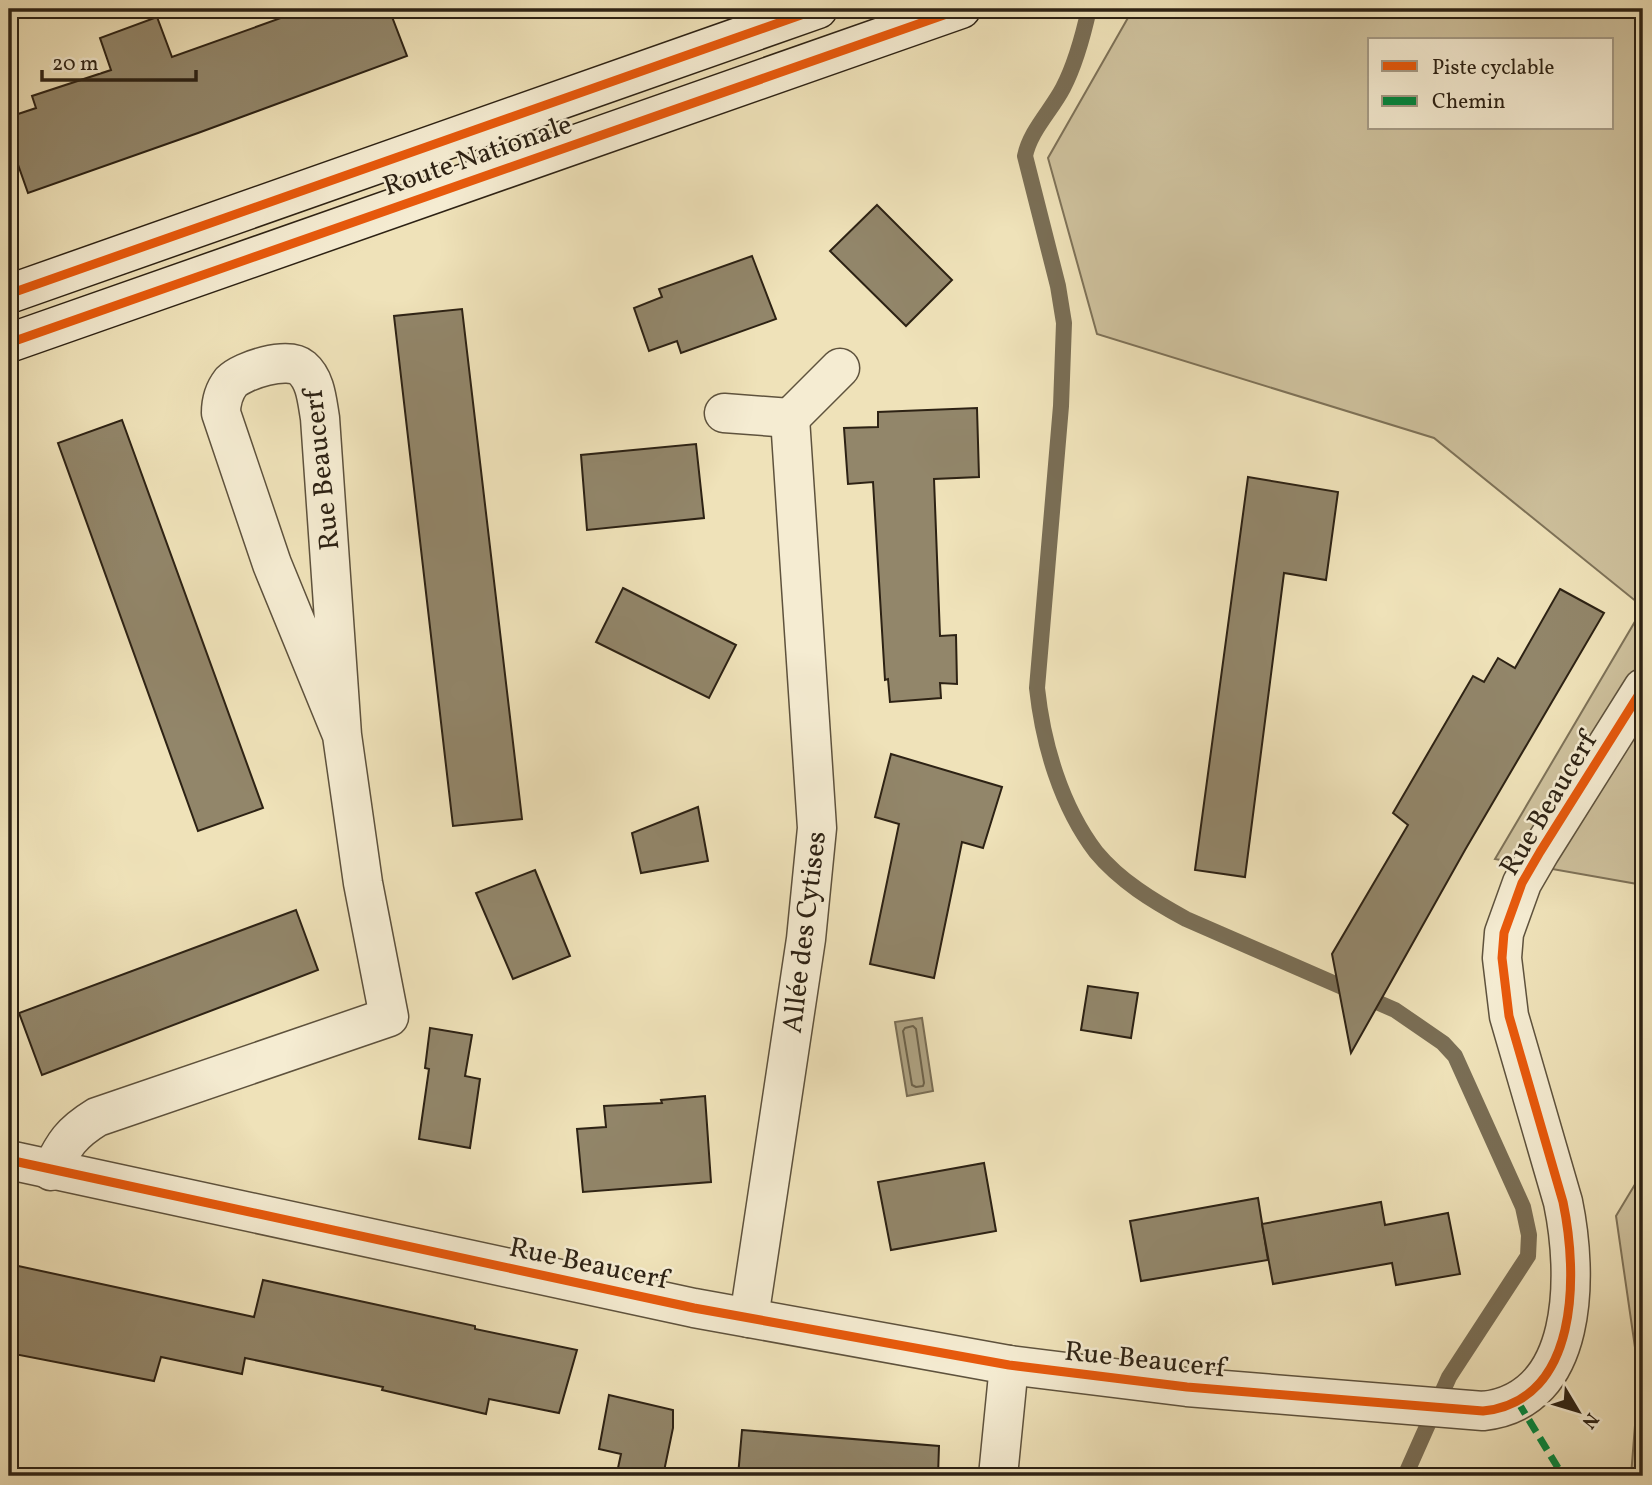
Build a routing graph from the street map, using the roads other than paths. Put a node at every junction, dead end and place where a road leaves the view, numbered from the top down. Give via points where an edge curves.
1 (818, 9) edge
2 (961, 9) edge
3 (9, 294) edge
4 (9, 343) edge
5 (840, 368) dead end
6 (724, 413) dead end
7 (790, 418) junction
8 (1643, 688) edge
9 (342, 735) junction
10 (9, 1160) edge
11 (51, 1171) junction
12 (749, 1318) junction
13 (1009, 1365) junction
14 (999, 1476) edge

1 - 3 street, Route Nationale
2 - 4 street, Route Nationale
5 - 7 street
6 - 7 street
7 - 12 street, Allée des Cytises via 817,828 806,939
8 - 13 street, Rue Beaucerf via 1522,883 1504,933 1509,1016 1569,1230 1571,1289 1565,1336 1546,1376 1518,1402 1502,1409 1467,1410 1187,1387
9 - 9 street, Rue Beaucerf via 320,418 307,373 290,362 281,363 230,383 221,413 272,564
9 - 11 street, Rue Beaucerf via 363,883 389,1017 97,1117 66,1141
10 - 11 street, Rue Beaucerf
11 - 12 street, Rue Beaucerf
12 - 13 street, Rue Beaucerf
13 - 14 street

